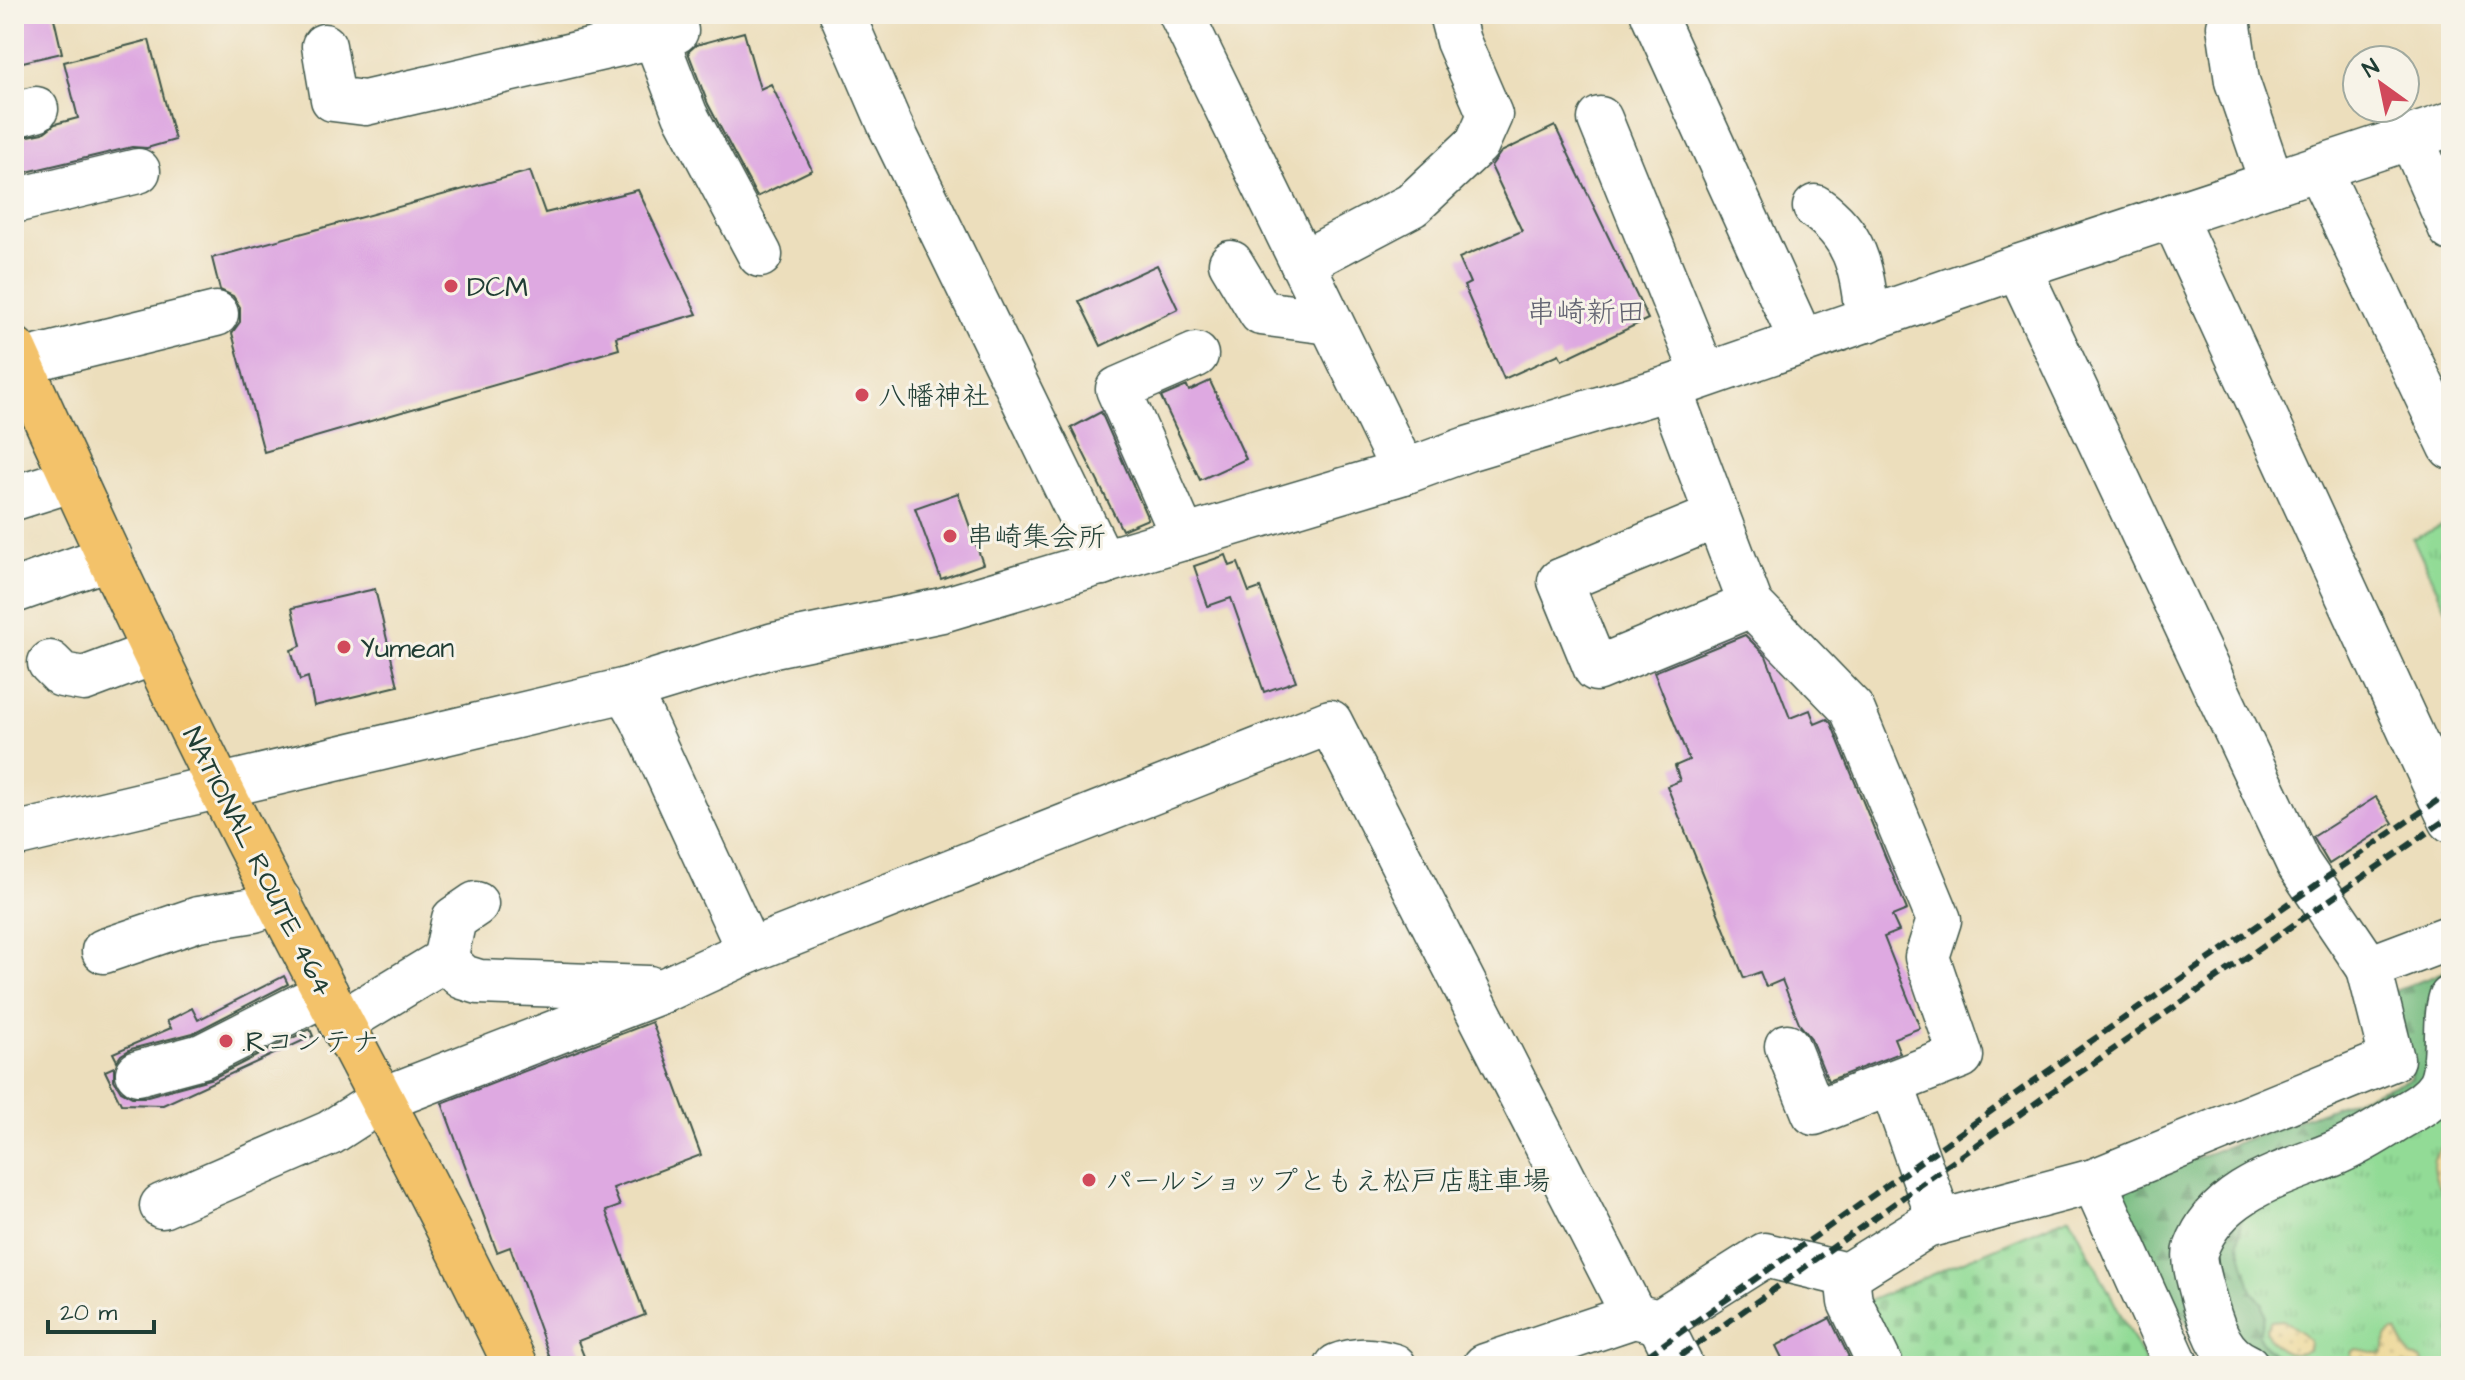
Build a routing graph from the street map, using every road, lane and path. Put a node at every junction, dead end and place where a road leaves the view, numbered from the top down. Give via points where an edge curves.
1 (842, 14) edge
2 (1181, 14) edge
3 (1451, 14) edge
4 (1653, 14) edge
5 (664, 25) edge
6 (2229, 26) dead end
7 (584, 33) edge
8 (324, 46) dead end
9 (1600, 119) dead end
10 (2431, 131) edge
11 (2318, 168) junction
12 (138, 171) dead end
13 (2272, 183) junction
14 (14, 201) edge
15 (1815, 207) dead end
16 (2173, 216) junction
17 (2451, 229) edge
18 (760, 255) dead end
19 (1231, 263) dead end
20 (1302, 263) junction
21 (2018, 267) junction
22 (216, 314) dead end
23 (1868, 320) junction
24 (1330, 322) junction
25 (1802, 342) junction
26 (1196, 355) dead end
27 (17, 356) edge
28 (1687, 382) junction
29 (2451, 447) edge
30 (1404, 472) junction
31 (74, 479) junction
32 (14, 498) edge
33 (1717, 516) junction
34 (1184, 538) junction
35 (110, 557) junction
36 (1103, 563) junction
37 (14, 591) edge
38 (1751, 605) junction
39 (151, 644) junction
40 (50, 663) dead end
41 (626, 690) junction
42 (220, 786) junction
43 (2451, 820) edge
44 (14, 835) edge
45 (279, 901) junction
46 (476, 904) dead end
47 (2451, 937) edge
48 (104, 951) dead end
49 (749, 951) junction
50 (445, 960) junction
51 (2369, 968) junction
52 (667, 989) junction
53 (2451, 998) edge
54 (334, 1008) junction
55 (1787, 1046) dead end
56 (138, 1073) dead end
57 (1891, 1083) junction
58 (381, 1100) junction
59 (2094, 1181) junction
60 (162, 1206) dead end
61 (1940, 1222) junction
62 (1847, 1275) junction
63 (1646, 1319) junction
64 (516, 1366) edge
65 (1337, 1366) edge
66 (1394, 1366) edge
67 (1485, 1366) edge
68 (1681, 1366) edge
69 (1881, 1366) edge
70 (2177, 1366) edge
71 (2247, 1366) edge

1 - 36 street via 890,125
2 - 20 street
3 - 20 street via 1490,115 1477,144 1412,205
4 - 25 street
5 - 7 street
5 - 18 street via 685,114
6 - 13 street via 2237,81
7 - 8 street via 365,103 333,99
9 - 28 street
10 - 11 street
10 - 17 street
11 - 13 street
11 - 29 street
12 - 14 street
13 - 16 street
15 - 23 street via 1841,229 1856,254
16 - 21 street
16 - 43 street
19 - 24 street via 1261,313
20 - 24 street
21 - 23 street
21 - 51 street via 2298,863
22 - 27 street
23 - 25 street
24 - 30 street
25 - 28 street
26 - 34 street via 1118,389
27 - 31 highway, NATIONAL ROUTE 464
28 - 30 street
28 - 33 street
30 - 34 street
31 - 32 street
31 - 35 highway, NATIONAL ROUTE 464
33 - 38 street
33 - 38 street via 1560,581 1596,669
34 - 36 street
35 - 37 street
35 - 39 highway, NATIONAL ROUTE 464
36 - 41 street via 942,610 774,645
38 - 57 street via 1852,709 1939,920 1927,957 1961,1056
39 - 40 street via 140,658 84,679 62,675
39 - 42 highway, NATIONAL ROUTE 464
41 - 42 street
41 - 49 street
42 - 44 street
42 - 45 highway, NATIONAL ROUTE 464
45 - 48 street via 198,919
45 - 54 highway, NATIONAL ROUTE 464
46 - 50 street via 454,919
47 - 51 street
49 - 52 street
49 - 63 street via 1330,722
50 - 52 street via 463,977 479,982
50 - 54 street
51 - 59 street via 2392,1059
52 - 58 street
53 - 71 street via 2444,1069 2439,1087 2423,1103 2333,1153 2266,1178 2215,1216 2195,1252 2215,1338
54 - 56 street via 202,1056
54 - 58 highway, NATIONAL ROUTE 464
55 - 57 street via 1814,1113
57 - 61 street
58 - 60 street via 330,1133
58 - 64 highway, NATIONAL ROUTE 464
59 - 61 street
59 - 70 street
61 - 62 street
62 - 63 street via 1765,1255
62 - 69 street via 1850,1302
63 - 67 street
63 - 68 street
65 - 66 street via 1355,1359

